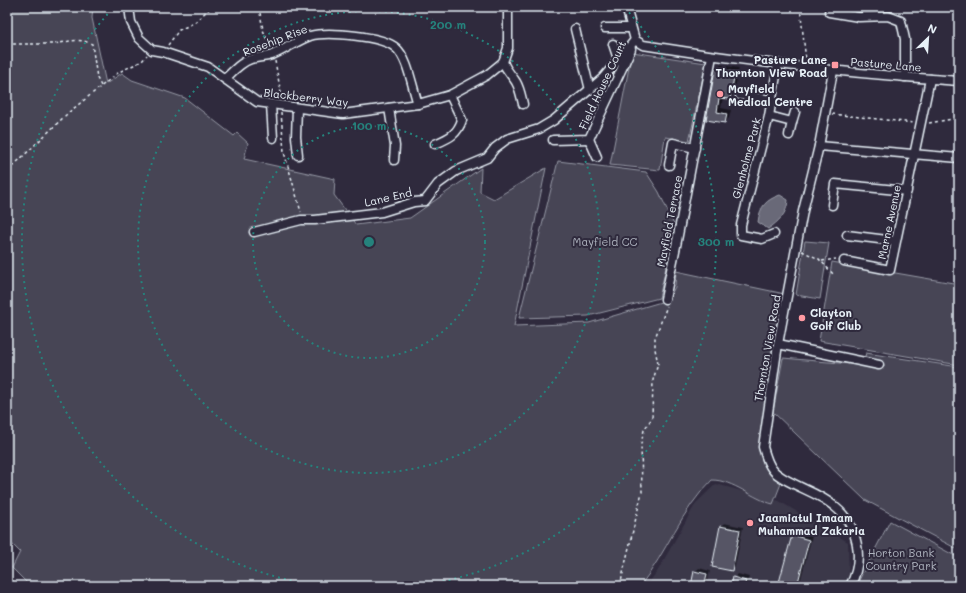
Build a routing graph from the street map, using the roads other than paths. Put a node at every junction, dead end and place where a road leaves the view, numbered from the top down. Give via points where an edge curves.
1 (129, 7) edge
2 (508, 7) edge
3 (626, 7) edge
4 (829, 12) dead end
5 (605, 28) dead end
6 (631, 28) junction
7 (575, 29) dead end
8 (635, 40) junction
9 (613, 44) dead end
10 (712, 56) junction
11 (618, 59) junction
12 (503, 62) junction
13 (778, 64) junction
14 (833, 71) junction
15 (905, 76) junction
16 (225, 79) junction
17 (930, 79) junction
18 (959, 81) edge
19 (590, 90) junction
20 (450, 95) junction
21 (740, 95) dead end
22 (772, 100) junction
23 (271, 104) junction
24 (418, 104) junction
25 (523, 104) dead end
26 (298, 108) junction
27 (389, 108) junction
28 (795, 112) dead end
29 (769, 116) junction
30 (792, 122) junction
31 (789, 135) dead end
32 (273, 138) dead end
33 (589, 139) junction
34 (553, 140) dead end
35 (435, 144) dead end
36 (820, 146) junction
37 (694, 148) junction
38 (298, 155) dead end
39 (914, 156) junction
40 (597, 157) dead end
41 (959, 158) edge
42 (394, 160) dead end
43 (669, 166) dead end
44 (907, 191) junction
45 (832, 205) dead end
46 (254, 232) dead end
47 (774, 234) dead end
48 (847, 234) dead end
49 (896, 242) junction
50 (844, 261) road end
51 (664, 299) road end
52 (778, 344) junction
53 (879, 365) dead end
54 (850, 586) edge

1 - 16 street, Blackberry Way via 131,22 140,38 152,50 208,67
2 - 12 street via 508,48
3 - 6 street
4 - 15 street via 859,17 888,16 902,21 905,39
5 - 6 street
6 - 8 street
7 - 19 street
8 - 10 street, Pasture Lane via 643,45
8 - 11 street, Lane End
8 - 33 street, Field House Court
9 - 11 street
10 - 13 street, Pasture Lane
10 - 37 street, Mayfield Terrace
11 - 19 street, Lane End
12 - 20 street, Blackberry Way via 488,75
12 - 25 street via 506,72 520,91
13 - 14 street, Pasture Lane
13 - 22 street, Glenholme Park
14 - 15 street, Pasture Lane
14 - 36 street, Thornton View Road
15 - 17 street, Pasture Lane
16 - 23 street, Blackberry Way via 257,102
16 - 24 street, Rosehip Rise via 250,59 272,55 292,43 312,36 378,38 395,46 403,55
17 - 18 street, Pasture Lane
17 - 39 street, Marne Avenue
19 - 46 street, Lane End via 549,123 526,134 507,139 487,158 456,171 438,184 425,201 382,212 301,220
20 - 24 street, Blackberry Way
20 - 35 street via 462,120 459,130 454,136
21 - 22 street
22 - 29 street, Glenholme Park
23 - 26 street, Blackberry Way
23 - 32 street
24 - 27 street, Blackberry Way
26 - 27 street, Blackberry Way via 343,114
26 - 38 street
27 - 42 street via 395,146
28 - 30 street
29 - 30 street
29 - 47 street, Glenholme Park via 742,213 741,235 762,238
30 - 31 street
33 - 34 street, Field House Court
33 - 40 street, Field House Court
36 - 39 street
36 - 52 street, Thornton View Road via 803,211
37 - 43 street, Mayfield Terrace via 673,143
37 - 51 street, Mayfield Terrace
39 - 41 street
39 - 44 street, Marne Avenue
44 - 45 street via 835,184
44 - 49 street, Marne Avenue
48 - 49 street
49 - 50 street, Marne Avenue via 890,270
52 - 53 street
52 - 54 street, Thornton View Road via 763,447 768,462 776,474 833,505 848,520 857,543 859,561

